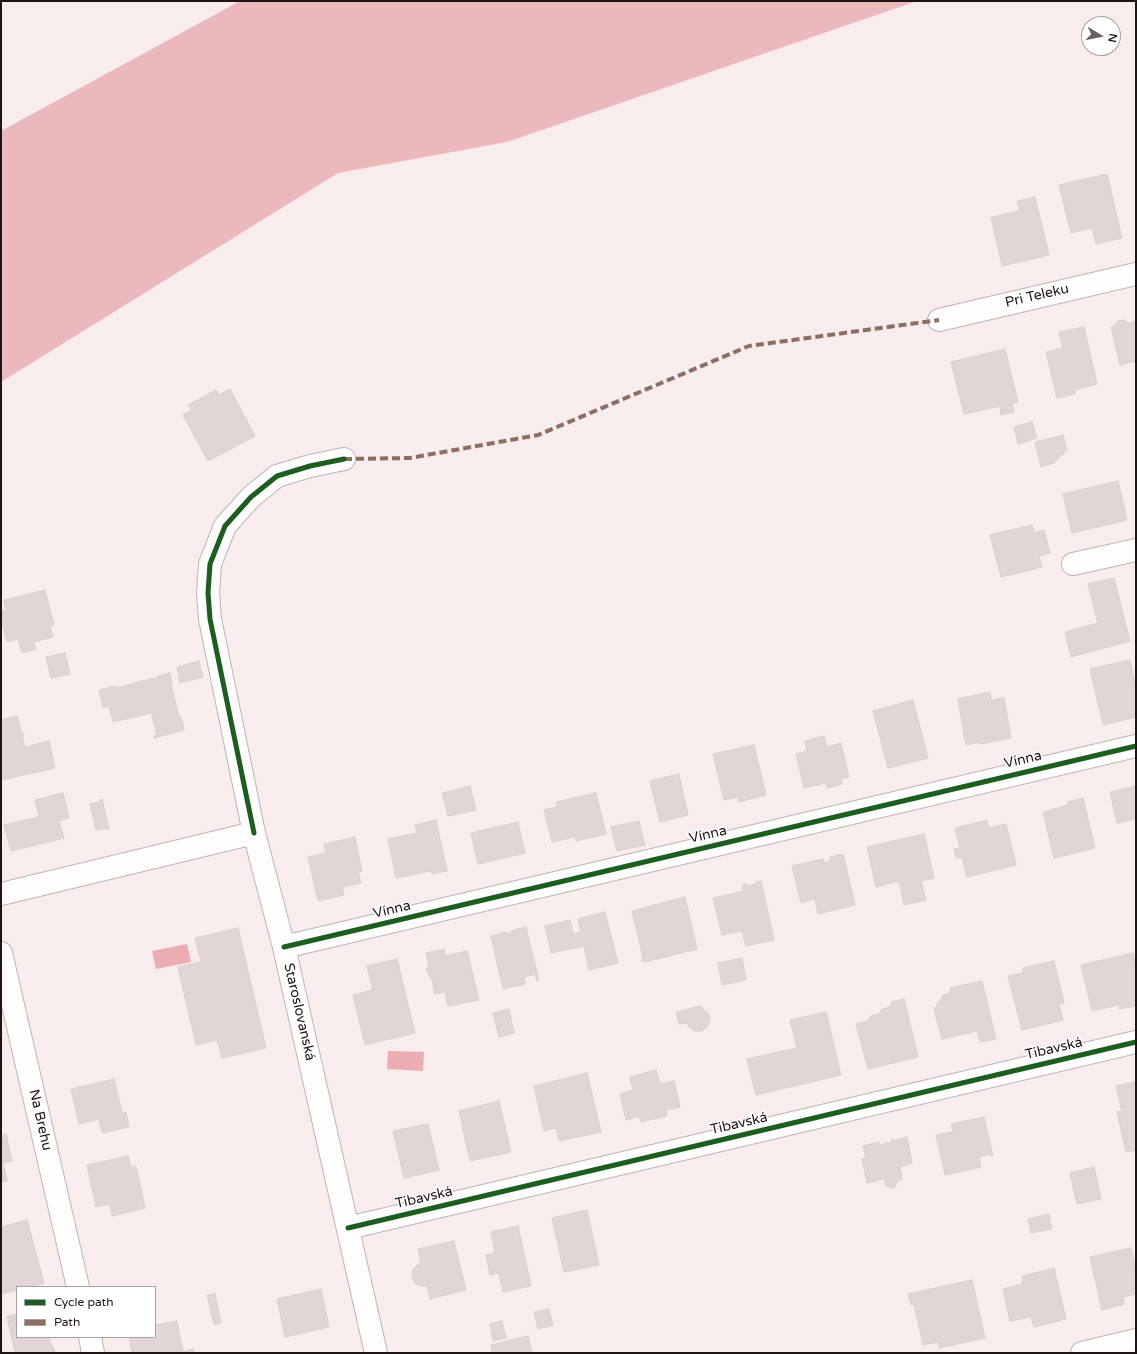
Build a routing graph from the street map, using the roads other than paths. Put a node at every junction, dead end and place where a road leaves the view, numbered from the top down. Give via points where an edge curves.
1 (1136, 274) edge
2 (938, 320) dead end
3 (344, 459) dead end
4 (1136, 550) edge
5 (1073, 564) dead end
6 (1136, 746) edge
7 (254, 832) junction
8 (1, 894) edge
9 (284, 947) junction
10 (1, 952) edge
11 (1136, 1042) edge
12 (348, 1228) junction
13 (78, 1286) edge
14 (90, 1338) edge
15 (1136, 1340) edge
16 (93, 1353) edge
17 (376, 1353) edge
18 (1082, 1353) edge

1 - 2 street, Pri Teleku
3 - 7 street, Staroslovanská via 277,476 251,497 226,526 210,564 210,619
4 - 5 street
6 - 9 street, Vínna
7 - 8 street
7 - 9 street, Staroslovanská
9 - 12 street, Staroslovanská
10 - 13 street, Na Brehu
11 - 12 street, Tibavská
12 - 17 street, Staroslovanská
14 - 16 street
15 - 18 street

